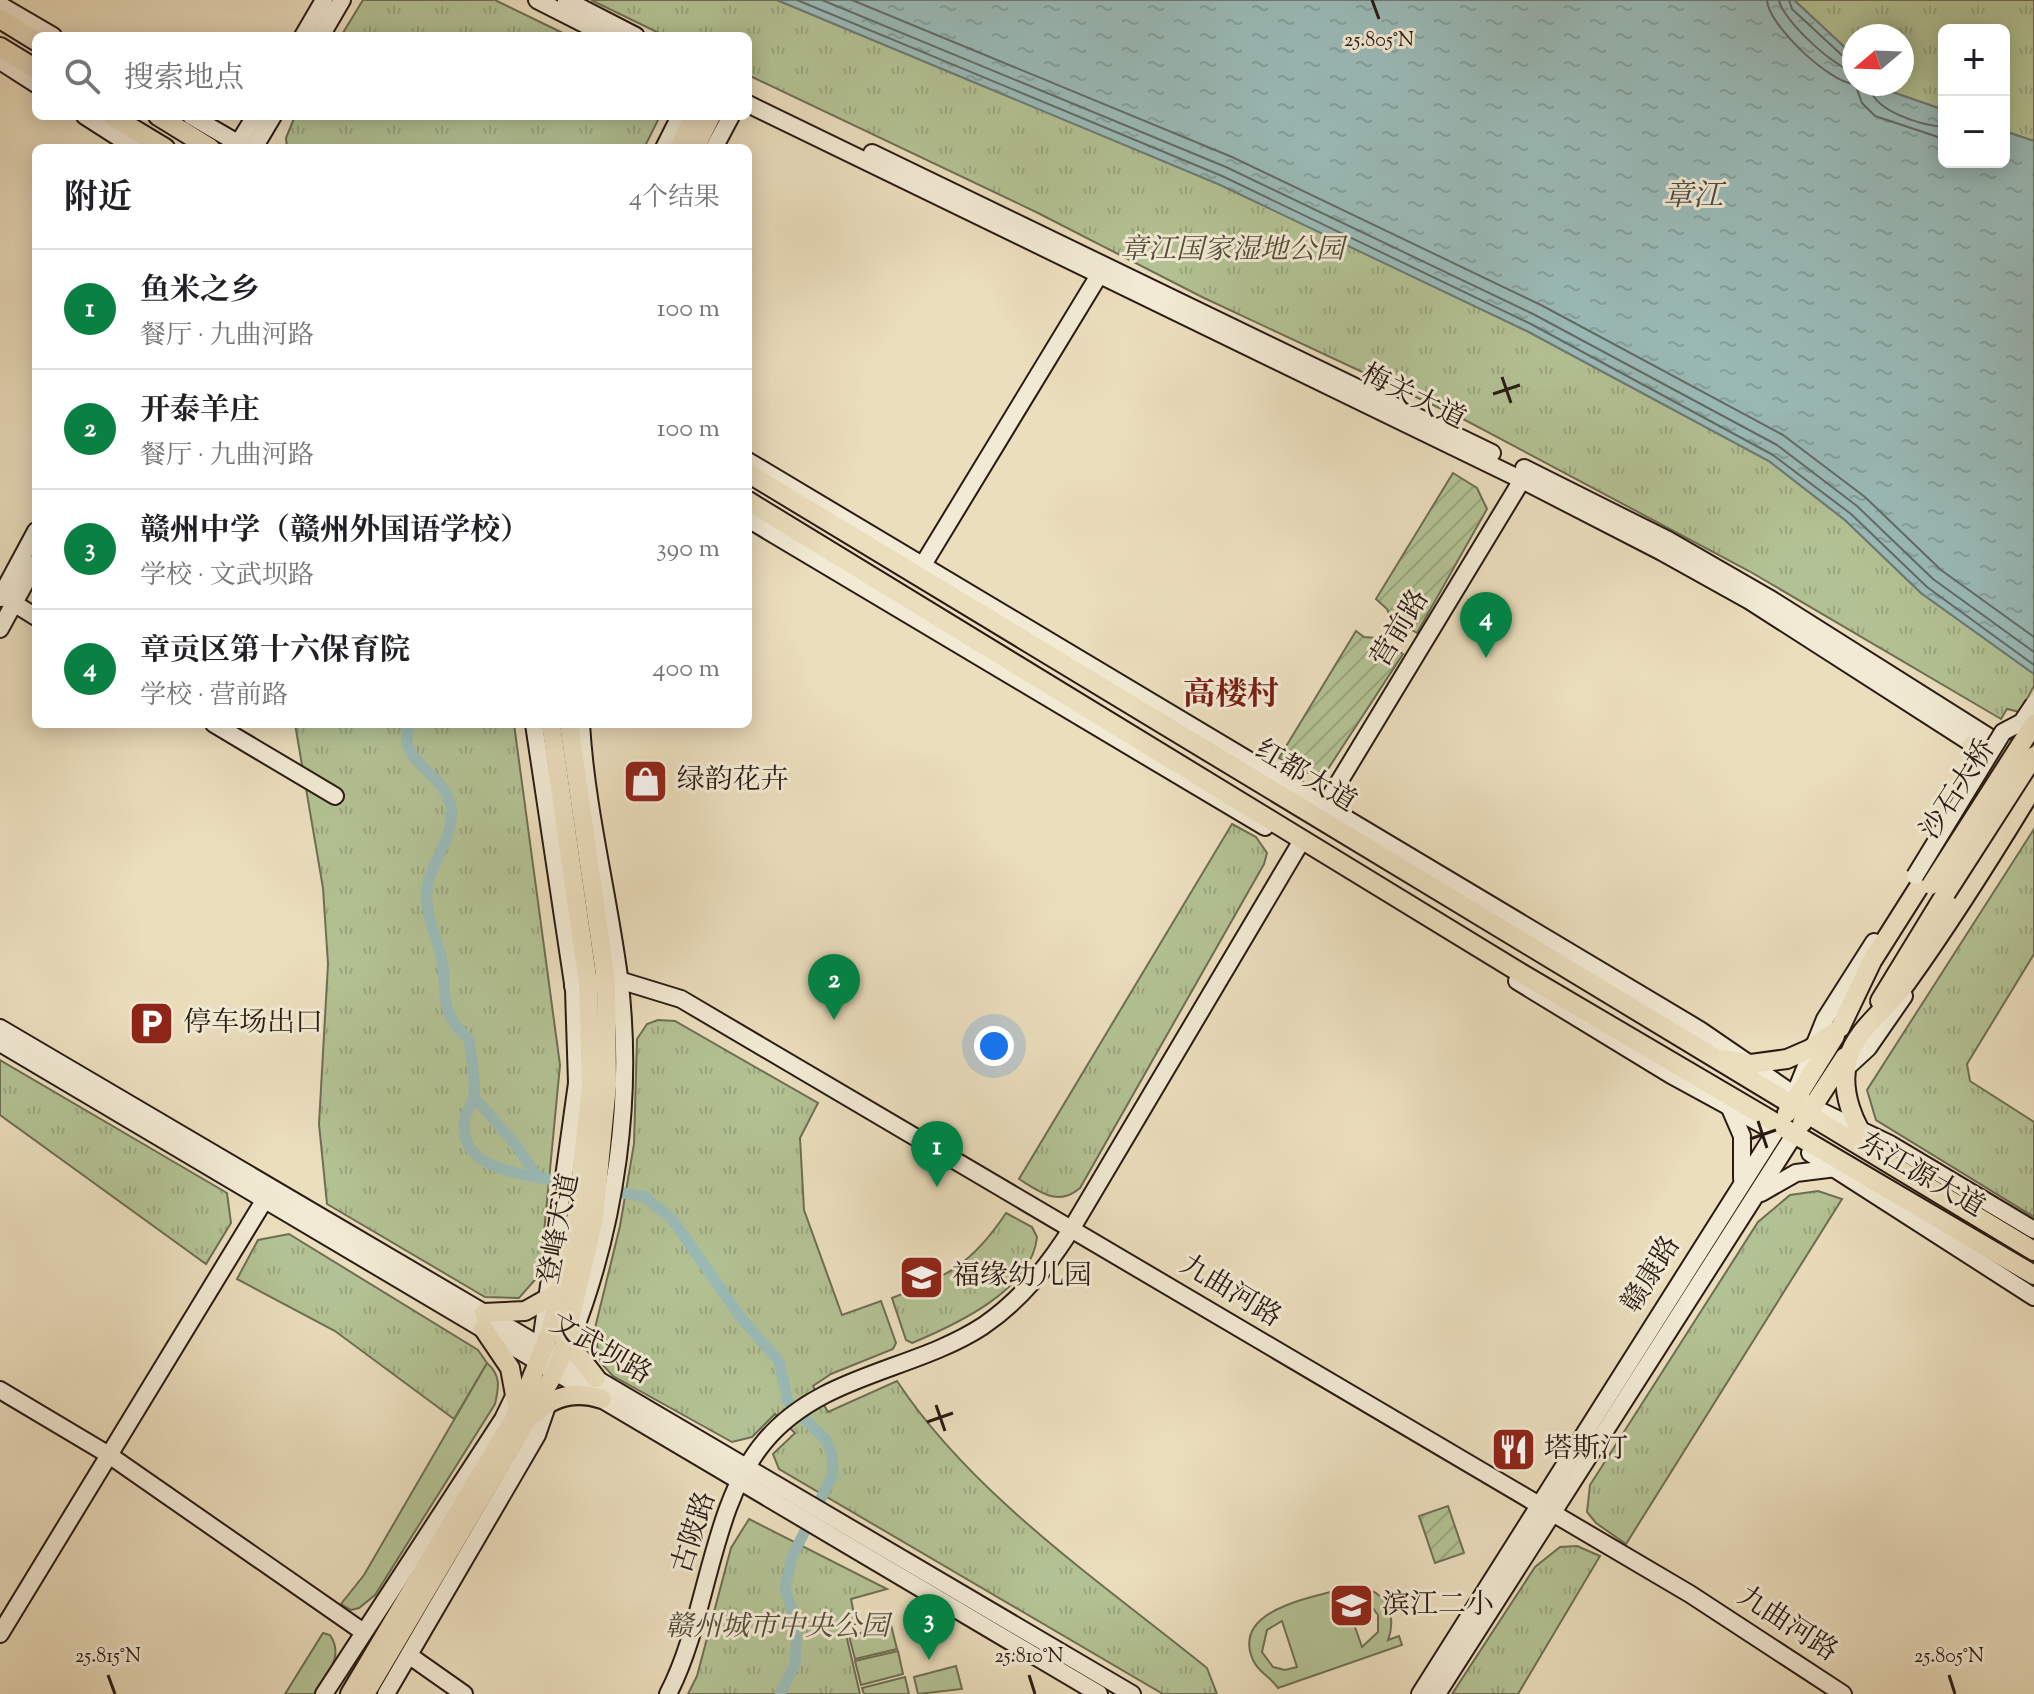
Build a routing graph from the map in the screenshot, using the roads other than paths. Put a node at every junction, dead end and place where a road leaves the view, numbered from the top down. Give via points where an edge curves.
1 (324, 0) edge
2 (342, 0) edge
3 (537, 0) edge
4 (566, 0) edge
5 (0, 5) edge
6 (0, 19) edge
7 (46, 32) edge
8 (305, 32) edge
9 (323, 32) edge
10 (600, 32) edge
11 (628, 32) edge
12 (32, 39) edge
13 (0, 47) edge
14 (0, 61) edge
15 (32, 67) edge
16 (32, 81) edge
17 (752, 95) edge
18 (752, 106) edge
19 (91, 120) edge
20 (119, 120) edge
21 (164, 120) edge
22 (198, 120) edge
23 (254, 120) edge
24 (270, 120) edge
25 (678, 120) edge
26 (692, 120) edge
27 (709, 120) edge
28 (729, 120) edge
29 (129, 144) edge
30 (158, 144) edge
31 (204, 144) edge
32 (241, 144) edge
33 (247, 144) edge
34 (249, 144) edge
35 (666, 144) edge
36 (681, 144) edge
37 (697, 144) edge
38 (716, 144) edge
39 (1102, 270) junction
40 (752, 463) edge
41 (752, 475) edge
42 (1522, 480) junction
43 (752, 503) edge
44 (752, 521) edge
45 (32, 539) edge
46 (924, 563) junction
47 (32, 567) edge
48 (4, 598) edge
49 (32, 615) edge
50 (0, 629) edge
51 (2034, 704) edge
52 (2034, 724) edge
53 (221, 728) edge
54 (535, 728) edge
55 (552, 728) edge
56 (569, 728) edge
57 (581, 728) edge
58 (1972, 745) junction
59 (2003, 754) junction
60 (2034, 756) edge
61 (2034, 764) edge
62 (2034, 779) edge
63 (2034, 786) edge
64 (1983, 787) junction
65 (335, 796) dead end
66 (2034, 801) edge
67 (1325, 805) junction
68 (2017, 815) junction
69 (1298, 847) junction
70 (1931, 885) junction
71 (597, 983) junction
72 (0, 1028) edge
73 (1840, 1028) junction
74 (1855, 1041) junction
75 (0, 1043) edge
76 (1810, 1049) junction
77 (1704, 1050) junction
78 (1746, 1063) junction
79 (1846, 1068) junction
80 (1696, 1075) junction
81 (1802, 1105) junction
82 (1731, 1108) junction
83 (1859, 1130) junction
84 (1785, 1133) junction
85 (596, 1142) junction
86 (1881, 1158) junction
87 (1834, 1168) junction
88 (1867, 1176) junction
89 (1738, 1191) junction
90 (268, 1195) junction
91 (1745, 1207) junction
92 (584, 1219) junction
93 (1072, 1228) junction
94 (2034, 1230) edge
95 (2034, 1251) edge
96 (2034, 1275) edge
97 (552, 1297) junction
98 (2034, 1297) edge
99 (573, 1310) junction
100 (484, 1320) junction
101 (572, 1337) junction
102 (550, 1360) junction
103 (596, 1378) junction
104 (0, 1390) edge
105 (517, 1390) junction
106 (602, 1399) junction
107 (547, 1404) junction
108 (524, 1417) junction
109 (109, 1455) junction
110 (743, 1474) junction
111 (1548, 1511) junction
112 (845, 1534) junction
113 (362, 1631) junction
114 (0, 1634) edge
115 (410, 1656) junction
116 (324, 1694) edge
117 (350, 1694) edge
118 (365, 1694) edge
119 (386, 1694) edge
120 (464, 1694) edge
121 (668, 1694) edge
122 (1099, 1694) edge
123 (1132, 1694) edge
124 (1420, 1694) edge
125 (1437, 1694) edge
126 (1843, 1694) edge

1 - 8 street
2 - 9 street
3 - 10 street
4 - 11 street
5 - 7 street
6 - 12 main road
13 - 15 main road
14 - 16 street
17 - 39 street, 梅关大道
18 - 39 street, 梅关大道
19 - 29 street
20 - 30 main road
21 - 31 main road
22 - 32 street
23 - 33 street
24 - 34 street
25 - 35 street
26 - 36 main road
27 - 37 main road
28 - 38 street
39 - 42 street, 梅关大道
39 - 46 street
39 - 59 street, 梅关大道 via 1668,540 1855,651
40 - 46 street
41 - 77 main road, 红都大道
42 - 58 street, 梅关大道 via 1750,601
42 - 67 street, 营前路
43 - 80 main road, 红都大道
44 - 69 street
45 - 48 street
46 - 67 street
47 - 48 street
48 - 49 street
48 - 50 street
51 - 70 street, bridge via 2022,722 2003,732
52 - 70 main road, 沙石大桥, bridge
53 - 65 street
54 - 71 street
55 - 71 main road, 登峰大道
56 - 71 main road, 登峰大道
57 - 71 street
58 - 59 street, 梅关大道
58 - 64 main road via 1985,764
59 - 61 street, 梅关大道
59 - 62 street, 梅关大道
59 - 64 main road
60 - 70 main road, 沙石大桥, bridge
63 - 68 main road
64 - 73 main road via 1872,961
66 - 68 main road
66 - 79 street via 1868,1048
67 - 78 street via 1700,1030
68 - 74 main road via 1905,985
69 - 82 street
69 - 93 street, 古陂路
70 - 73 main road, 赣康路
70 - 74 main road, 赣康路
70 - 76 street via 1825,1019
71 - 85 main road, 登峰大道 via 591,1087
71 - 85 street via 623,1083
71 - 93 street, 九曲河路 via 681,999
72 - 90 street, 文武坝路
73 - 76 main road
73 - 81 main road, 赣康路
74 - 79 main road
74 - 81 main road, 赣康路
75 - 90 street, 文武坝路
76 - 78 main road via 1779,1061
76 - 81 street
77 - 78 main road
77 - 81 main road, 红都大道
78 - 81 street
79 - 81 street
79 - 83 main road via 1849,1105
80 - 82 street
80 - 84 main road, 红都大道
81 - 83 street
81 - 84 main road, 赣康路
81 - 86 main road, 东江源大道
82 - 84 street
82 - 89 street via 1744,1147
83 - 86 main road
83 - 94 street
84 - 87 street
84 - 88 main road, 东江源大道
84 - 89 street, 赣康路
84 - 91 street, 赣康路
85 - 92 main road, 登峰大道
85 - 92 street
86 - 95 main road, 东江源大道
87 - 88 street
87 - 91 street via 1786,1177
87 - 98 street
88 - 96 main road, 东江源大道
89 - 111 street, 赣康路
90 - 100 street, 文武坝路
90 - 109 street
91 - 111 street, 赣康路
92 - 97 main road, 登峰大道
92 - 99 main road, 登峰大道
92 - 101 street
93 - 110 street, 古陂路 via 1034,1281 982,1327 858,1379 793,1415 766,1439
93 - 111 street, 九曲河路
97 - 100 main road via 525,1311
97 - 102 main road, 登峰大道
99 - 101 main road
99 - 102 main road, 登峰大道
100 - 102 street, 文武坝路
100 - 105 main road
101 - 102 street
101 - 103 main road
102 - 103 street, 文武坝路
102 - 105 street
102 - 106 street, 文武坝路
102 - 107 street
102 - 108 main road, 登峰大道
103 - 110 street, 文武坝路
104 - 109 street
105 - 108 main road
105 - 113 street
106 - 107 main road via 576,1394
106 - 110 street, 文武坝路
107 - 108 main road
107 - 115 street via 537,1435
108 - 117 main road, 登峰大道
108 - 118 main road, 登峰大道
109 - 113 street
109 - 114 street
110 - 112 street, 文武坝路
110 - 121 street, 古陂路
111 - 124 street, 赣康路
111 - 125 street, 赣康路
111 - 126 street, 九曲河路 via 1690,1594
112 - 122 street, 文武坝路
112 - 123 street, 文武坝路
113 - 116 street
115 - 119 street
115 - 120 street

